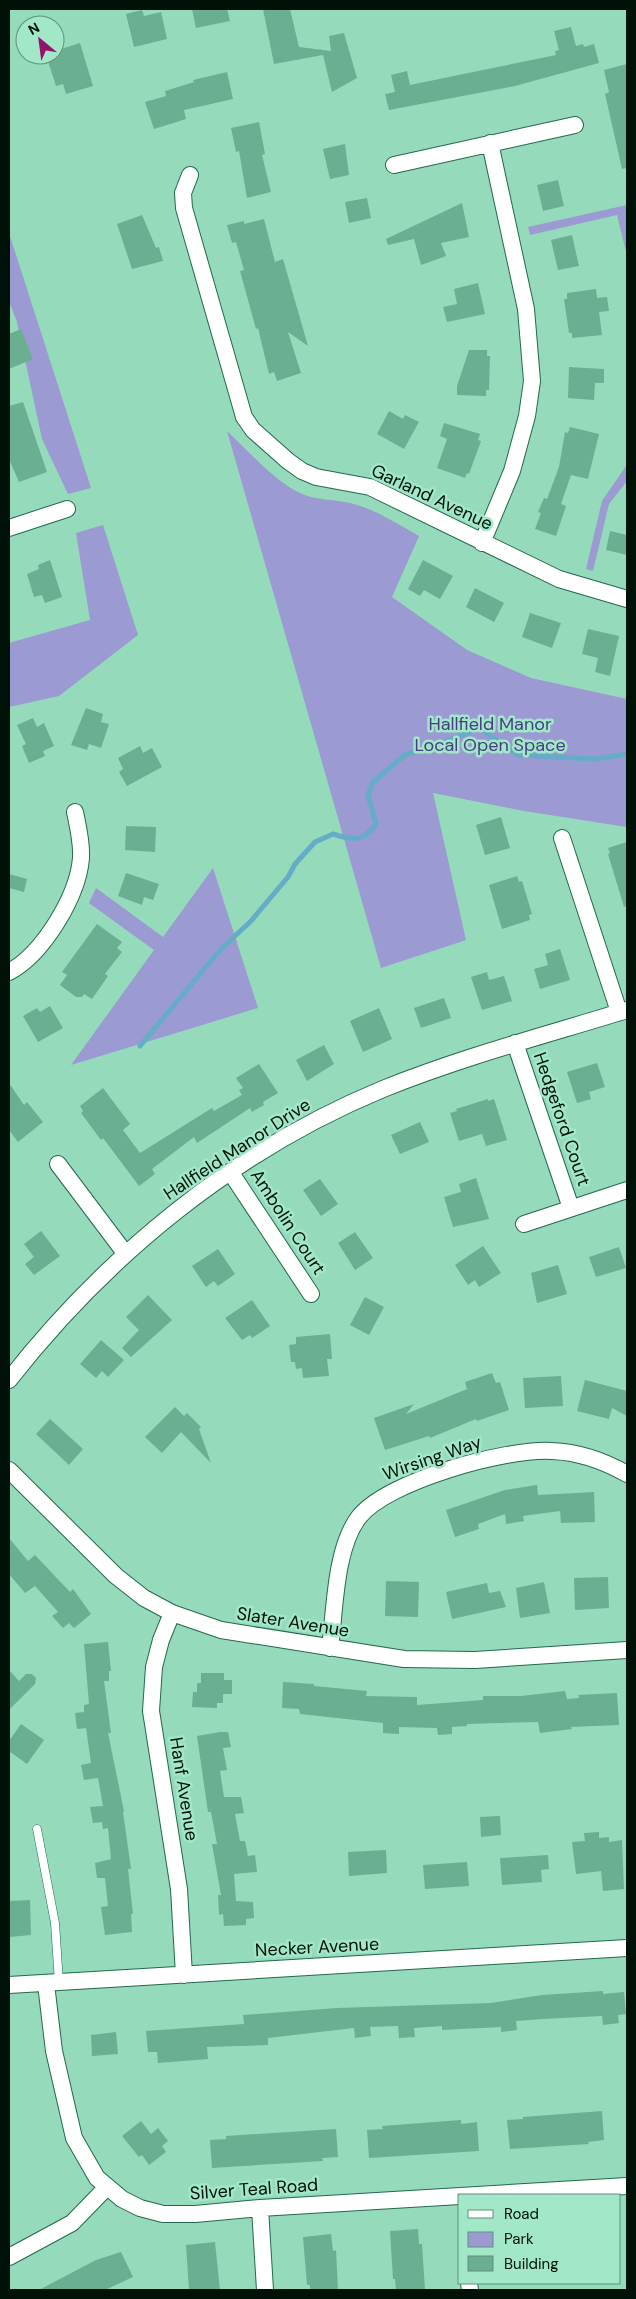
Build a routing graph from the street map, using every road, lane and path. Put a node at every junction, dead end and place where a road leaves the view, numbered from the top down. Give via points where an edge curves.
1 (575, 125) dead end
2 (490, 143) junction
3 (394, 165) dead end
4 (190, 175) dead end
5 (67, 509) dead end
6 (9, 528) edge
7 (482, 543) junction
8 (627, 599) edge
9 (75, 812) dead end
10 (562, 838) dead end
11 (9, 972) edge
12 (623, 1011) edge
13 (515, 1044) junction
14 (58, 1164) dead end
15 (231, 1173) junction
16 (627, 1190) edge
17 (571, 1208) junction
18 (524, 1224) dead end
19 (125, 1253) junction
20 (311, 1294) dead end
21 (9, 1380) edge
22 (9, 1470) edge
23 (627, 1474) edge
24 (172, 1613) junction
25 (330, 1648) junction
26 (627, 1650) edge
27 (37, 1829) dead end
28 (627, 1948) edge
29 (184, 1975) junction
30 (53, 1983) junction
31 (9, 1985) edge
32 (627, 2186) edge
33 (107, 2187) junction
34 (479, 2194) edge
35 (458, 2195) edge
36 (260, 2208) junction
37 (9, 2257) edge
38 (265, 2290) edge

1 - 2 street
2 - 3 street
2 - 7 street via 526,309 532,381 527,416 512,471
4 - 7 street, Garland Avenue via 183,193 184,208 240,404 254,430 302,471 370,488
5 - 6 street
7 - 8 street, Garland Avenue via 559,579
9 - 11 street via 81,857 73,892 40,945
10 - 12 street
12 - 13 street, Hallfield Manor Drive
13 - 15 street, Hallfield Manor Drive via 431,1070 382,1090 283,1139
13 - 17 street, Hedgeford Court
14 - 19 street
15 - 19 street, Hallfield Manor Drive via 172,1214
15 - 20 street, Ambolin Court
16 - 17 street, Hedgeford Court
17 - 18 street, Hedgeford Court
19 - 21 street, Hallfield Manor Drive via 68,1309
22 - 24 street, Slater Avenue via 116,1576 144,1598
23 - 25 street, Wirsing Way via 579,1454 532,1451 485,1460 406,1484 381,1497 359,1517 345,1544
24 - 25 street, Slater Avenue via 221,1630
24 - 29 street, Hanf Avenue via 154,1667 151,1711 178,1889
25 - 26 street, Slater Avenue via 404,1659 466,1660
27 - 30 lane via 55,1923
28 - 29 street, Necker Avenue
29 - 30 street, Necker Avenue
30 - 31 street, Necker Avenue
30 - 33 street, Silver Teal Road via 54,2051 74,2138 93,2172
32 - 34 street, Silver Teal Road
33 - 36 street, Silver Teal Road via 140,2208 163,2214
33 - 37 street via 72,2223
35 - 36 street, Silver Teal Road
36 - 38 street

